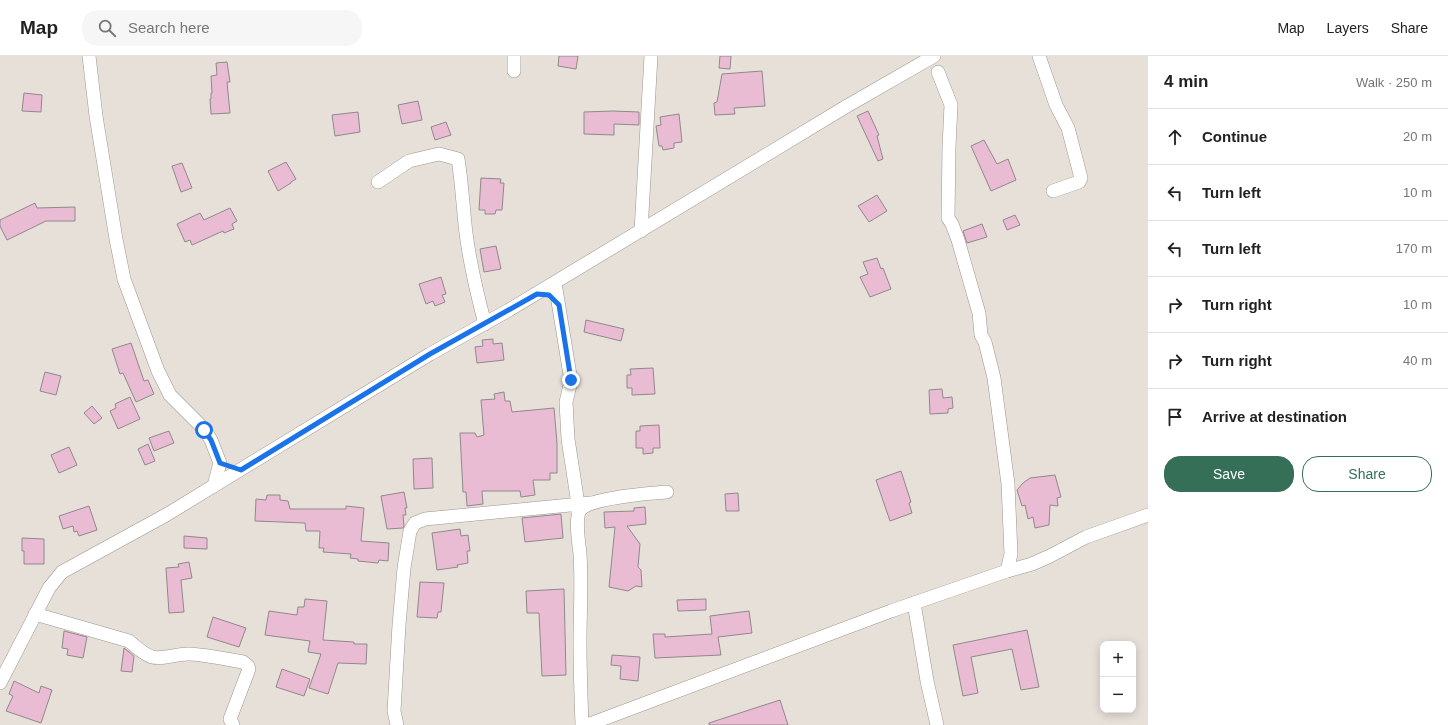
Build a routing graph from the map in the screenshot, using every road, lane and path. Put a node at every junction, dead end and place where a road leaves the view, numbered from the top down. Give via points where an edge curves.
1 (89, 56) edge
2 (514, 56) edge
3 (651, 56) edge
4 (934, 56) edge
5 (1038, 56) edge
6 (514, 71) dead end
7 (938, 72) dead end
8 (378, 182) dead end
9 (1053, 191) dead end
10 (641, 231) junction
11 (555, 283) junction
12 (537, 294) junction
13 (559, 305) junction
14 (484, 324) junction
15 (220, 463) junction
16 (241, 470) junction
17 (214, 486) junction
18 (667, 492) dead end
19 (583, 507) junction
20 (1148, 515) edge
21 (1011, 570) junction
22 (914, 603) junction
23 (35, 614) junction
24 (0, 683) edge
25 (231, 723) edge
26 (397, 725) edge
27 (582, 725) edge
28 (587, 725) edge
29 (937, 725) edge

1 - 15 street via 124,279 158,371 170,394 211,440
2 - 6 street
3 - 10 street
4 - 10 street
5 - 9 street via 1056,105 1068,128 1081,178 1079,182
7 - 21 street via 951,105 948,218 958,240 978,308 981,335 994,378 1008,484
8 - 14 street via 409,161 439,154 458,159 463,187 466,234
10 - 11 street
11 - 12 street
11 - 13 street
12 - 13 street via 549,295
12 - 14 street
13 - 19 street via 571,380 566,402 568,439
14 - 16 street via 430,354
15 - 16 street
15 - 17 street
16 - 17 street
17 - 23 street via 166,516 62,572 49,588
18 - 19 street via 636,495
19 - 26 street via 425,519 415,524 410,531 399,625 394,711
19 - 27 street via 578,528 581,562
20 - 21 street via 1086,537 1032,564
21 - 22 street
22 - 28 street
22 - 29 street
23 - 24 street
23 - 25 street via 129,641 153,657 189,654 243,662 249,669

